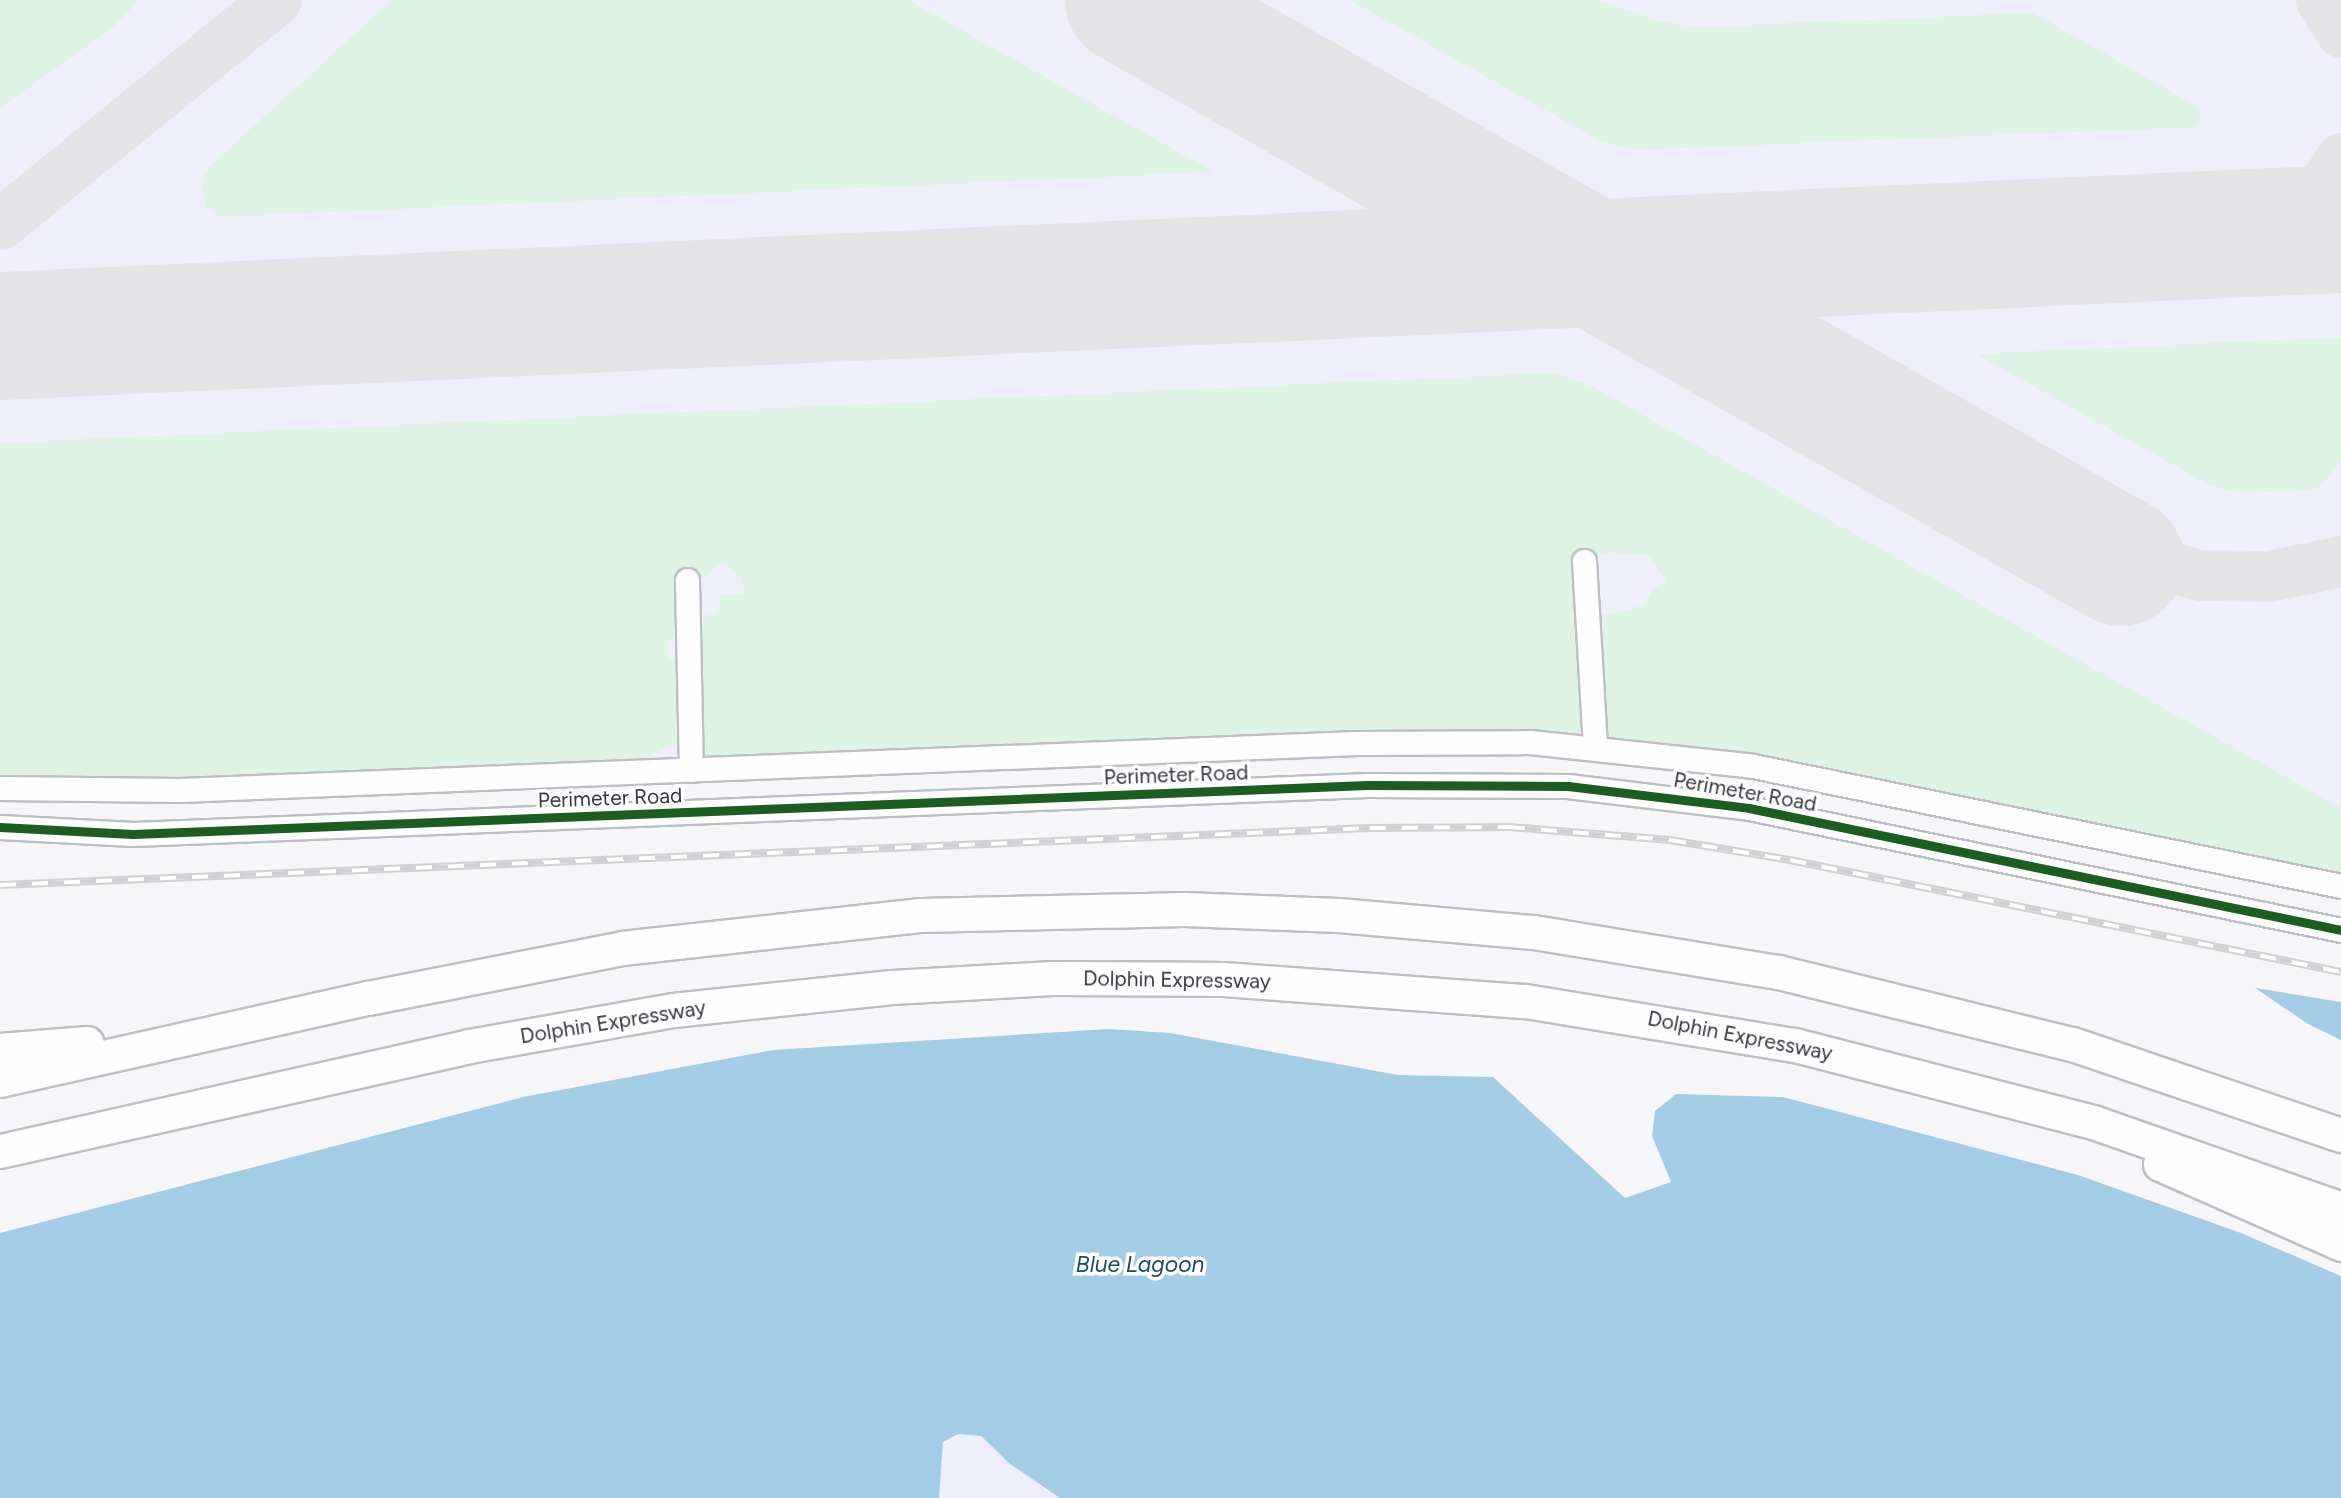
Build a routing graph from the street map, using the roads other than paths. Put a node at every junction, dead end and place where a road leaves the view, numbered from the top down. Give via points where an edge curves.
1 (1584, 561) dead end
2 (687, 580) dead end
3 (1595, 746) junction
4 (691, 770) junction
5 (0, 788) edge
6 (0, 827) edge
7 (72, 833) junction
8 (0, 843) edge
9 (2341, 886) edge
10 (2341, 930) edge
11 (204, 1034) junction
12 (0, 1050) edge
13 (0, 1080) edge
14 (2011, 1098) junction
15 (138, 1120) junction
16 (2341, 1135) edge
17 (0, 1151) edge
18 (0, 1168) edge
19 (2341, 1209) edge
20 (2341, 1244) edge

1 - 3 street
2 - 4 street
3 - 4 street via 1445,741
3 - 9 street via 1784,772
4 - 5 street via 180,790
6 - 7 street, Perimeter Road
7 - 8 street, Perimeter Road
7 - 10 street, Perimeter Road via 1367,785 1568,786 1749,808
11 - 12 highway
11 - 13 highway
11 - 16 highway via 559,959 803,925 1043,910 1338,915 1619,943 1874,992 2141,1065
14 - 15 highway, Dolphin Expressway via 1795,1045 1525,1001 1323,983 1064,978 879,988 662,1012 469,1046
14 - 19 highway, Dolphin Expressway via 2169,1146
14 - 20 highway
15 - 17 highway, Dolphin Expressway
15 - 18 highway

